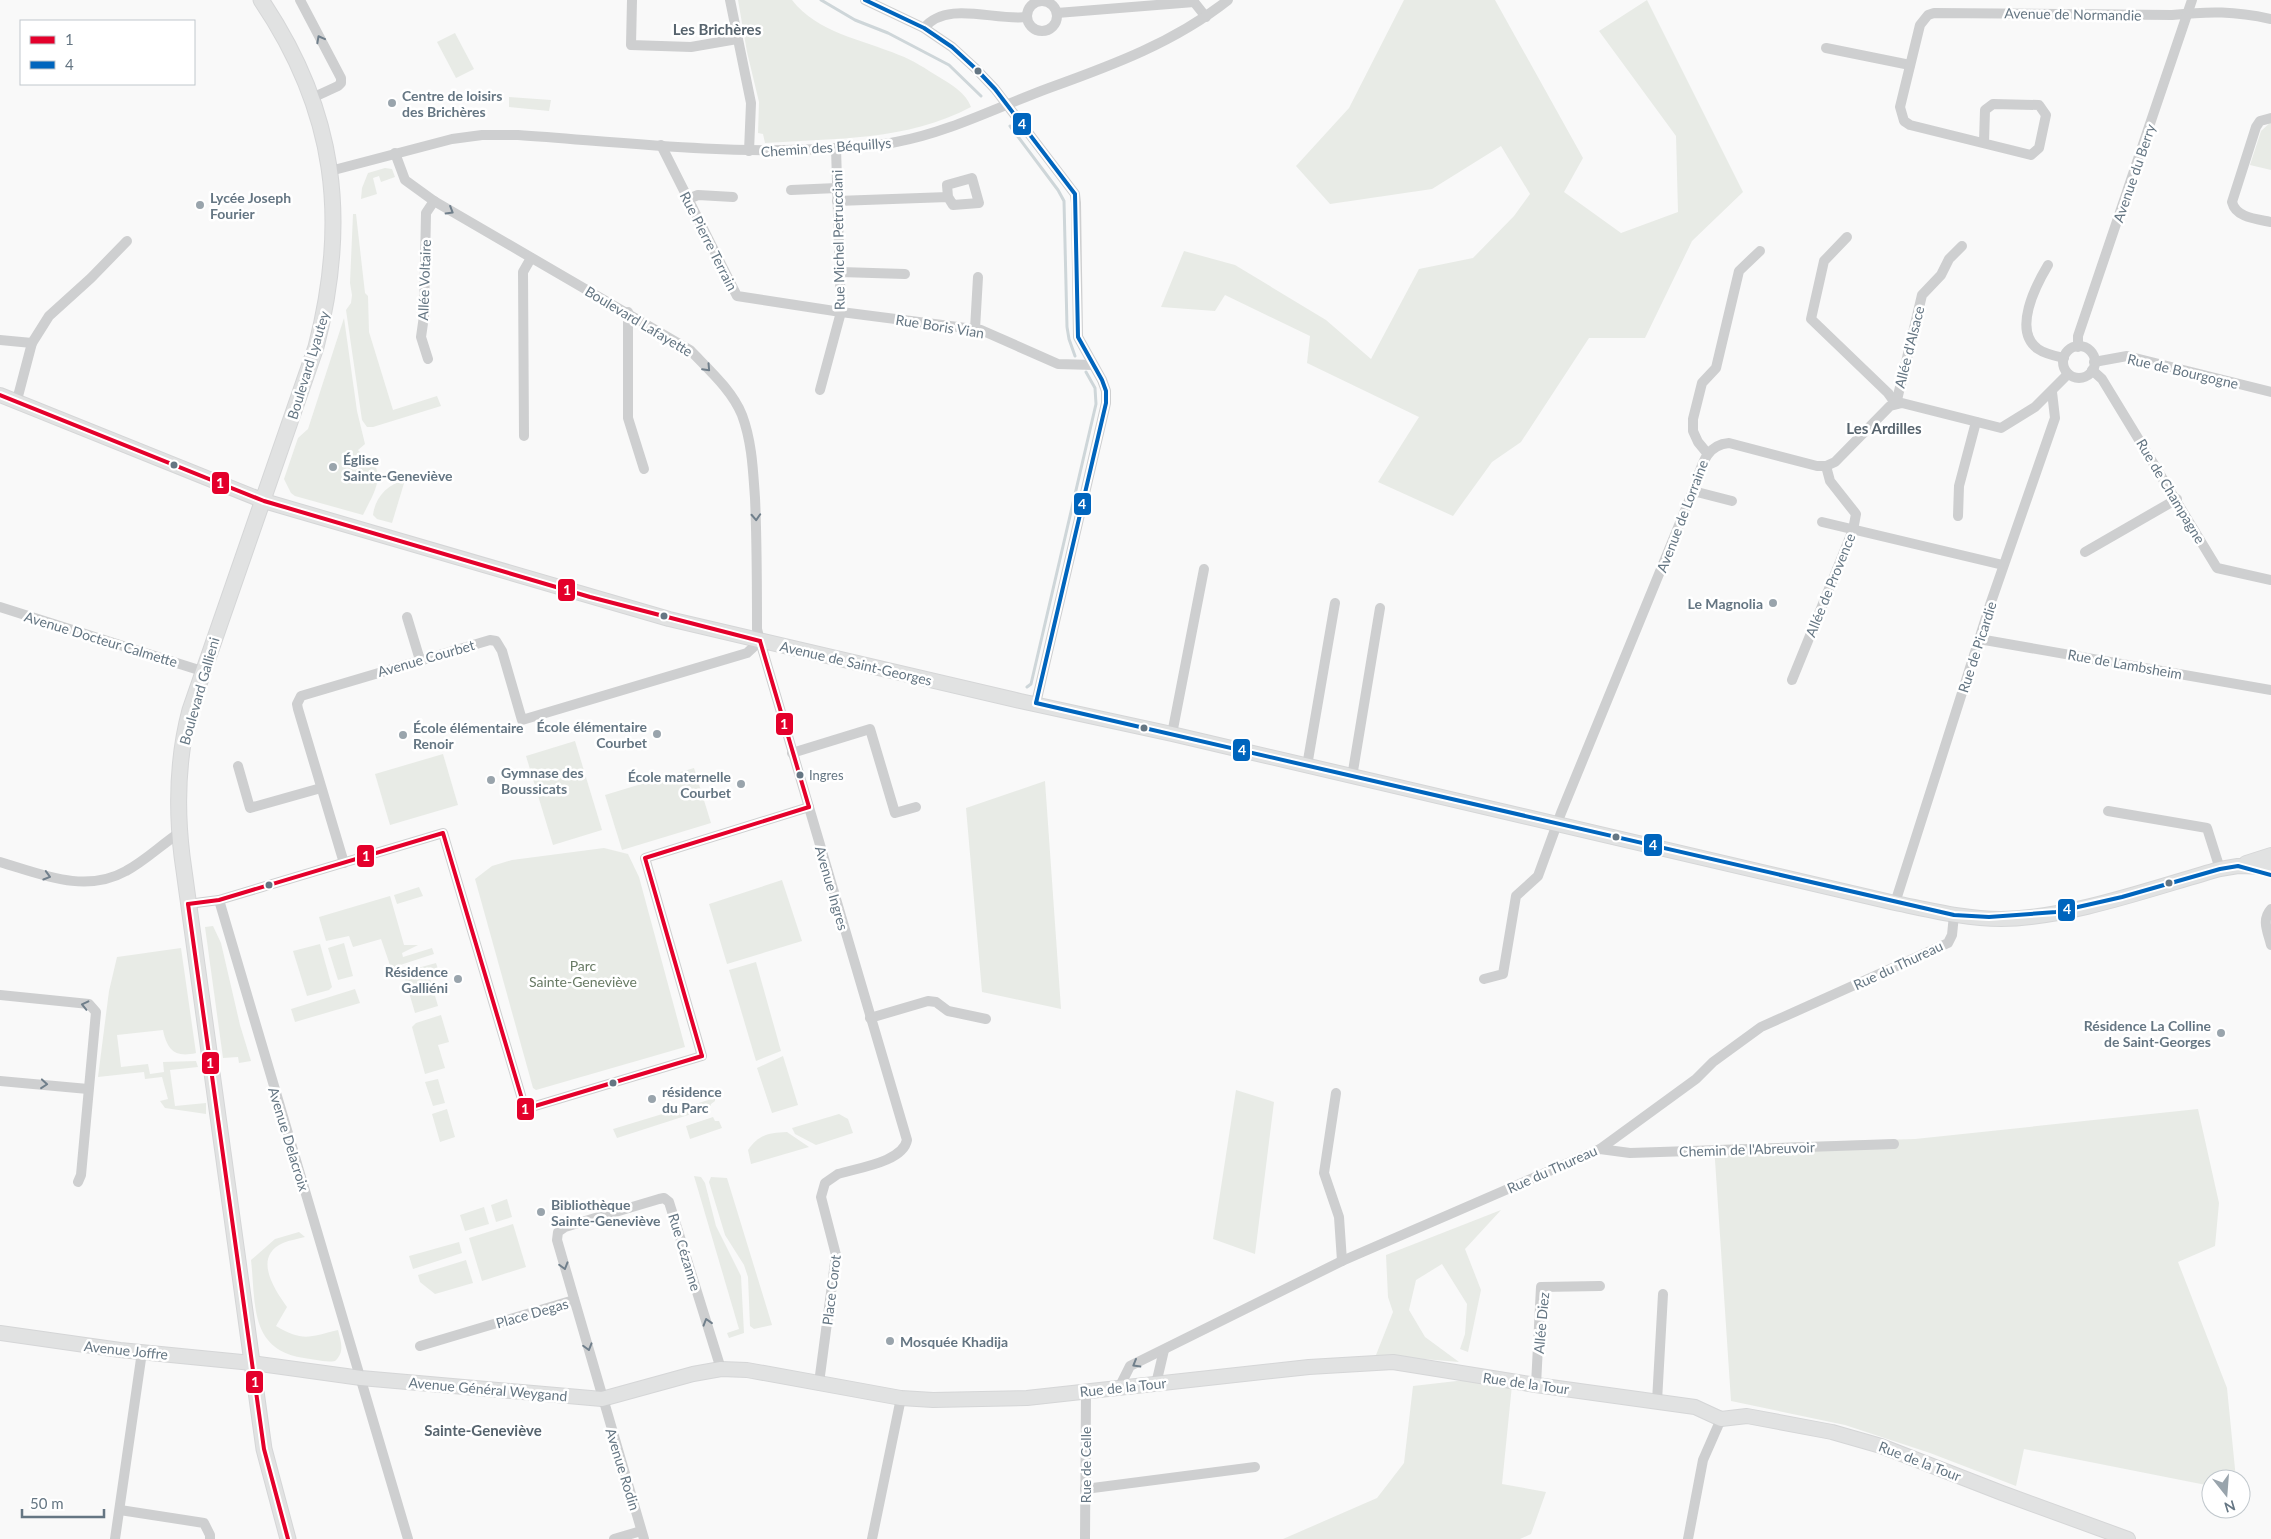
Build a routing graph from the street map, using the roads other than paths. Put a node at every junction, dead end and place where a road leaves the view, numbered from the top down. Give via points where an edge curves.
1 (261, 0) edge
2 (300, 0) edge
3 (632, 0) edge
4 (730, 0) edge
5 (865, 0) edge
6 (1228, 0) edge
7 (2192, 0) edge
8 (1057, 14) junction
9 (2187, 14) junction
10 (1027, 17) junction
11 (1206, 17) junction
12 (2271, 19) edge
13 (924, 28) junction
14 (737, 39) junction
15 (1826, 48) dead end
16 (1910, 65) junction
17 (312, 98) junction
18 (1006, 104) junction
19 (2271, 118) edge
20 (1984, 142) junction
21 (661, 145) junction
22 (836, 148) junction
23 (749, 151) junction
24 (395, 153) junction
25 (330, 171) junction
26 (837, 188) junction
27 (791, 190) dead end
28 (732, 197) dead end
29 (948, 197) dead end
30 (688, 199) junction
31 (434, 201) junction
32 (837, 201) junction
33 (2271, 222) edge
34 (1847, 237) dead end
35 (127, 241) dead end
36 (1962, 246) dead end
37 (1760, 251) dead end
38 (531, 258) junction
39 (2048, 264) dead end
40 (840, 272) junction
41 (905, 274) dead end
42 (978, 277) dead end
43 (628, 312) junction
44 (841, 312) junction
45 (976, 329) junction
46 (0, 340) edge
47 (32, 343) junction
48 (2078, 347) junction
49 (2064, 358) junction
50 (428, 359) dead end
51 (1093, 365) junction
52 (2093, 366) junction
53 (2068, 374) junction
54 (820, 390) dead end
55 (2052, 392) junction
56 (2271, 392) edge
57 (0, 395) edge
58 (17, 400) junction
59 (1896, 404) junction
60 (1976, 422) junction
61 (524, 436) dead end
62 (1707, 453) junction
63 (1826, 466) junction
64 (644, 468) dead end
65 (1693, 491) junction
66 (2177, 499) junction
67 (1732, 500) dead end
68 (264, 501) junction
69 (1958, 516) dead end
70 (1822, 522) dead end
71 (1853, 530) junction
72 (2085, 552) dead end
73 (2003, 566) junction
74 (1204, 569) dead end
75 (2271, 580) edge
76 (1335, 603) dead end
77 (0, 607) edge
78 (1380, 608) dead end
79 (407, 617) dead end
80 (1980, 638) junction
81 (760, 641) junction
82 (420, 660) junction
83 (202, 671) junction
84 (1792, 680) dead end
85 (2271, 690) edge
86 (1036, 703) junction
87 (1172, 734) junction
88 (792, 753) junction
89 (238, 766) dead end
90 (1308, 766) junction
91 (1352, 777) junction
92 (321, 788) junction
93 (916, 807) dead end
94 (808, 808) junction
95 (2108, 811) dead end
96 (1557, 825) junction
97 (179, 833) junction
98 (2271, 855) edge
99 (0, 862) edge
100 (344, 863) junction
101 (2238, 866) junction
102 (2271, 867) edge
103 (2220, 869) junction
104 (2271, 875) edge
105 (219, 900) junction
106 (1895, 903) junction
107 (188, 904) junction
108 (2271, 909) edge
109 (1954, 915) junction
110 (2271, 945) edge
111 (1484, 979) dead end
112 (0, 995) edge
113 (870, 1018) junction
114 (986, 1020) dead end
115 (0, 1080) edge
116 (88, 1089) junction
117 (1336, 1093) dead end
118 (906, 1134) joint
119 (1894, 1144) dead end
120 (1600, 1150) junction
121 (78, 1182) dead end
122 (1342, 1261) junction
123 (1600, 1286) dead end
124 (1663, 1294) dead end
125 (574, 1300) junction
126 (0, 1333) edge
127 (420, 1346) dead end
128 (1164, 1350) junction
129 (142, 1352) junction
130 (252, 1363) junction
131 (721, 1368) junction
132 (361, 1378) junction
133 (819, 1383) junction
134 (1156, 1384) junction
135 (1536, 1385) junction
136 (1119, 1388) junction
137 (1086, 1392) junction
138 (902, 1398) junction
139 (602, 1399) junction
140 (1657, 1401) junction
141 (1721, 1419) junction
142 (1254, 1467) dead end
143 (1085, 1489) junction
144 (120, 1510) junction
145 (643, 1535) edge
146 (115, 1539) edge
147 (210, 1539) edge
148 (288, 1539) edge
149 (408, 1539) edge
150 (614, 1539) edge
151 (872, 1539) edge
152 (1085, 1539) edge
153 (1688, 1539) edge
154 (2128, 1539) edge

1 - 17 main road, Boulevard Lyautey via 280,27
17 -> 2 street via 338,86 341,78
3 - 14 street via 631,45 691,47
4 - 14 street
5 - 13 street
6 - 11 street, Chemin des Béquillys
7 - 9 street, Avenue du Berry
8 - 10 street via 1052,4 1043,1 1033,4
8 - 10 street via 1053,26 1044,30 1031,26
8 - 11 street via 1194,2
9 - 12 street, Avenue de Normandie via 2239,12
9 - 16 street, Avenue de Normandie via 1934,13 1923,20
9 - 48 street, Avenue du Berry via 2078,336
10 - 13 street via 1013,19 961,12 939,14
11 - 18 street, Chemin des Béquillys via 1124,61
13 - 18 street via 976,69
14 - 23 street via 752,103
15 - 16 street
16 - 20 street, Avenue de Normandie via 1900,107 1904,120 1910,125
17 - 25 main road, Boulevard Lyautey via 322,128
18 - 22 street, Chemin des Béquillys via 954,125 897,142
18 - 51 street via 1074,194 1078,337
19 - 33 street via 2260,121 2256,127 2233,196 2234,207 2242,215
20 - 20 street via 2031,155 2039,148 2046,115 2039,105 1993,104 1985,110
21 - 23 street, Chemin des Béquillys
21 - 24 street, Chemin des Béquillys via 482,135 452,138
21 - 30 street, Rue Pierre Terrain
22 - 23 street, Chemin des Béquillys
22 - 26 street, Rue Michel Petrucciani
24 - 25 street
24 - 31 street, Boulevard Lafayette via 405,180
25 - 68 main road, Boulevard Lyautey via 333,266 324,316
26 - 27 street
26 - 32 street, Rue Michel Petrucciani
28 - 30 street via 698,195
29 - 32 street
30 - 44 street, Rue Pierre Terrain via 737,296
31 -> 38 street, Boulevard Lafayette
31 - 50 street, Allée Voltaire via 426,214 421,337
32 - 40 street, Rue Michel Petrucciani
34 - 59 street via 1824,261 1811,319
35 - 47 street via 49,316
36 - 59 street, Allée d'Alsace via 1922,295
37 - 62 street via 1739,271 1716,368 1702,383 1693,431
38 - 43 street, Boulevard Lafayette
38 - 61 street via 523,272
39 - 49 street via 2034,288 2027,334 2037,348
40 - 41 street
40 - 44 street, Rue Michel Petrucciani
42 - 45 street
43 - 64 street via 628,418
43 -> 81 street, Boulevard Lafayette via 690,350 724,386 742,414 753,472 757,629
44 - 45 street, Rue Boris Vian
44 - 54 street, Rue Michel Petrucciani
45 - 51 street, Rue Boris Vian via 1058,364
46 - 47 street
47 - 58 street
48 - 49 street via 2069,350
48 - 52 street via 2091,353
49 - 53 street
51 - 86 street via 1106,391 1106,403
52 - 53 street via 2081,378
52 - 56 street, Rue de Bourgogne via 2127,356
52 - 66 street, Rue de Champagne
53 - 55 street
55 - 60 street via 2036,407 2001,428
55 - 73 street, Rue de Picardie via 2055,418
57 - 58 main road, Avenue de Saint-Georges
58 - 68 main road, Avenue de Saint-Georges
59 - 60 street via 1908,404
59 - 63 street via 1885,411 1835,462
60 - 69 street via 1959,486
62 - 63 street, Avenue de Lorraine via 1720,444 1729,443
62 - 65 street, Avenue de Lorraine
63 - 71 street, Allée de Provence via 1830,481 1856,514
65 - 67 street
65 - 96 street, Avenue de Lorraine
66 - 72 street
66 - 75 street, Rue de Champagne via 2217,568
68 - 81 main road, Avenue de Saint-Georges via 599,599
68 - 83 main road, Boulevard Gallieni
70 - 71 street
71 - 73 street
71 - 84 street, Allée de Provence
73 - 80 street, Rue de Picardie
74 - 87 street
76 - 90 street
77 - 83 street, Avenue Docteur Calmette
78 - 91 street
79 - 82 street
80 - 85 street, Rue de Lambsheim
80 - 106 street, Rue de Picardie
81 - 82 street, Avenue Courbet via 747,653 522,720 502,651 496,641 484,641
81 - 86 main road, Avenue de Saint-Georges
81 - 88 street, Avenue Ingres
82 - 92 street, Avenue Courbet via 305,694 298,700
83 - 97 main road, Boulevard Gallieni via 181,752
86 - 87 main road, Avenue de Saint-Georges
87 - 90 main road, Avenue de Saint-Georges
88 - 93 street via 870,729 894,813
88 - 94 street, Avenue Ingres
89 - 92 street via 250,808
90 - 91 main road, Avenue de Saint-Georges
91 - 96 main road, Avenue de Saint-Georges
92 - 100 street, Avenue Courbet
94 - 100 street via 645,858 702,1056 525,1109 443,833
94 - 113 street, Avenue Ingres
95 - 103 street via 2207,828
96 - 106 main road, Avenue de Saint-Georges
96 - 111 street, Avenue de Lorraine via 1538,876 1516,896 1503,974
99 -> 97 street via 63,880 95,882 126,871
97 - 107 main road, Boulevard Gallieni
98 - 101 main road
100 - 105 street
101 - 102 main road
101 - 103 main road, Avenue de Saint-Georges
101 - 104 main road
103 - 109 main road, Avenue de Saint-Georges via 2057,913 2001,919
105 - 107 street
105 - 132 street, Avenue Delacroix
106 - 109 main road, Avenue de Saint-Georges
107 - 130 main road, Boulevard Gallieni
108 - 110 street via 2265,917
109 - 120 street, Rue du Thureau via 1948,943 1761,1026
116 -> 112 street via 97,1016 92,1006
113 - 114 street via 928,1001 936,1002 948,1011
113 - 118 street, Avenue Ingres
115 -> 116 street
116 - 121 street
117 - 122 street via 1324,1173 1339,1217
118 - 133 street, Place Corot via 906,1147 898,1155 838,1174 822,1190 836,1255
119 - 120 street, Chemin de l'Abreuvoir via 1630,1153
120 - 122 street, Rue du Thureau
122 - 128 street, Rue du Thureau
123 - 135 street, Allée Diez via 1541,1287
124 - 140 street
125 - 127 street, Place Degas
131 -> 125 street, Rue Cézanne via 671,1205 666,1200 659,1199 565,1227 558,1232 557,1240
125 -> 139 street, Place Degas
126 - 129 main road, Avenue Joffre
128 - 134 street
128 -> 136 street, Rue du Thureau via 1130,1366
129 - 130 main road, Avenue Joffre
129 - 144 street
130 - 132 main road, Avenue Général Weygand
130 - 148 main road, Boulevard Gallieni via 264,1449
131 - 133 main road, Avenue Général Weygand
131 - 139 main road, Avenue Général Weygand
132 - 139 main road, Avenue Général Weygand
132 - 149 street, Avenue Delacroix
133 - 138 main road, Rue de la Tour
134 - 135 main road, Rue de la Tour via 1308,1367 1393,1362
134 - 136 main road, Rue de la Tour
135 - 140 main road, Rue de la Tour
136 - 137 main road, Rue de la Tour
137 - 138 main road, Rue de la Tour via 1010,1400
137 - 143 street, Rue de Celle
138 - 151 street
139 - 145 street, Avenue Rodin
140 - 141 main road, Rue de la Tour via 1695,1407
141 - 153 street via 1703,1460
141 - 154 main road, Rue de la Tour via 1747,1416 1832,1432 1881,1446
142 - 143 street
143 - 152 street, Rue de Celle
144 - 146 street
144 - 147 street via 204,1523
145 - 150 street

